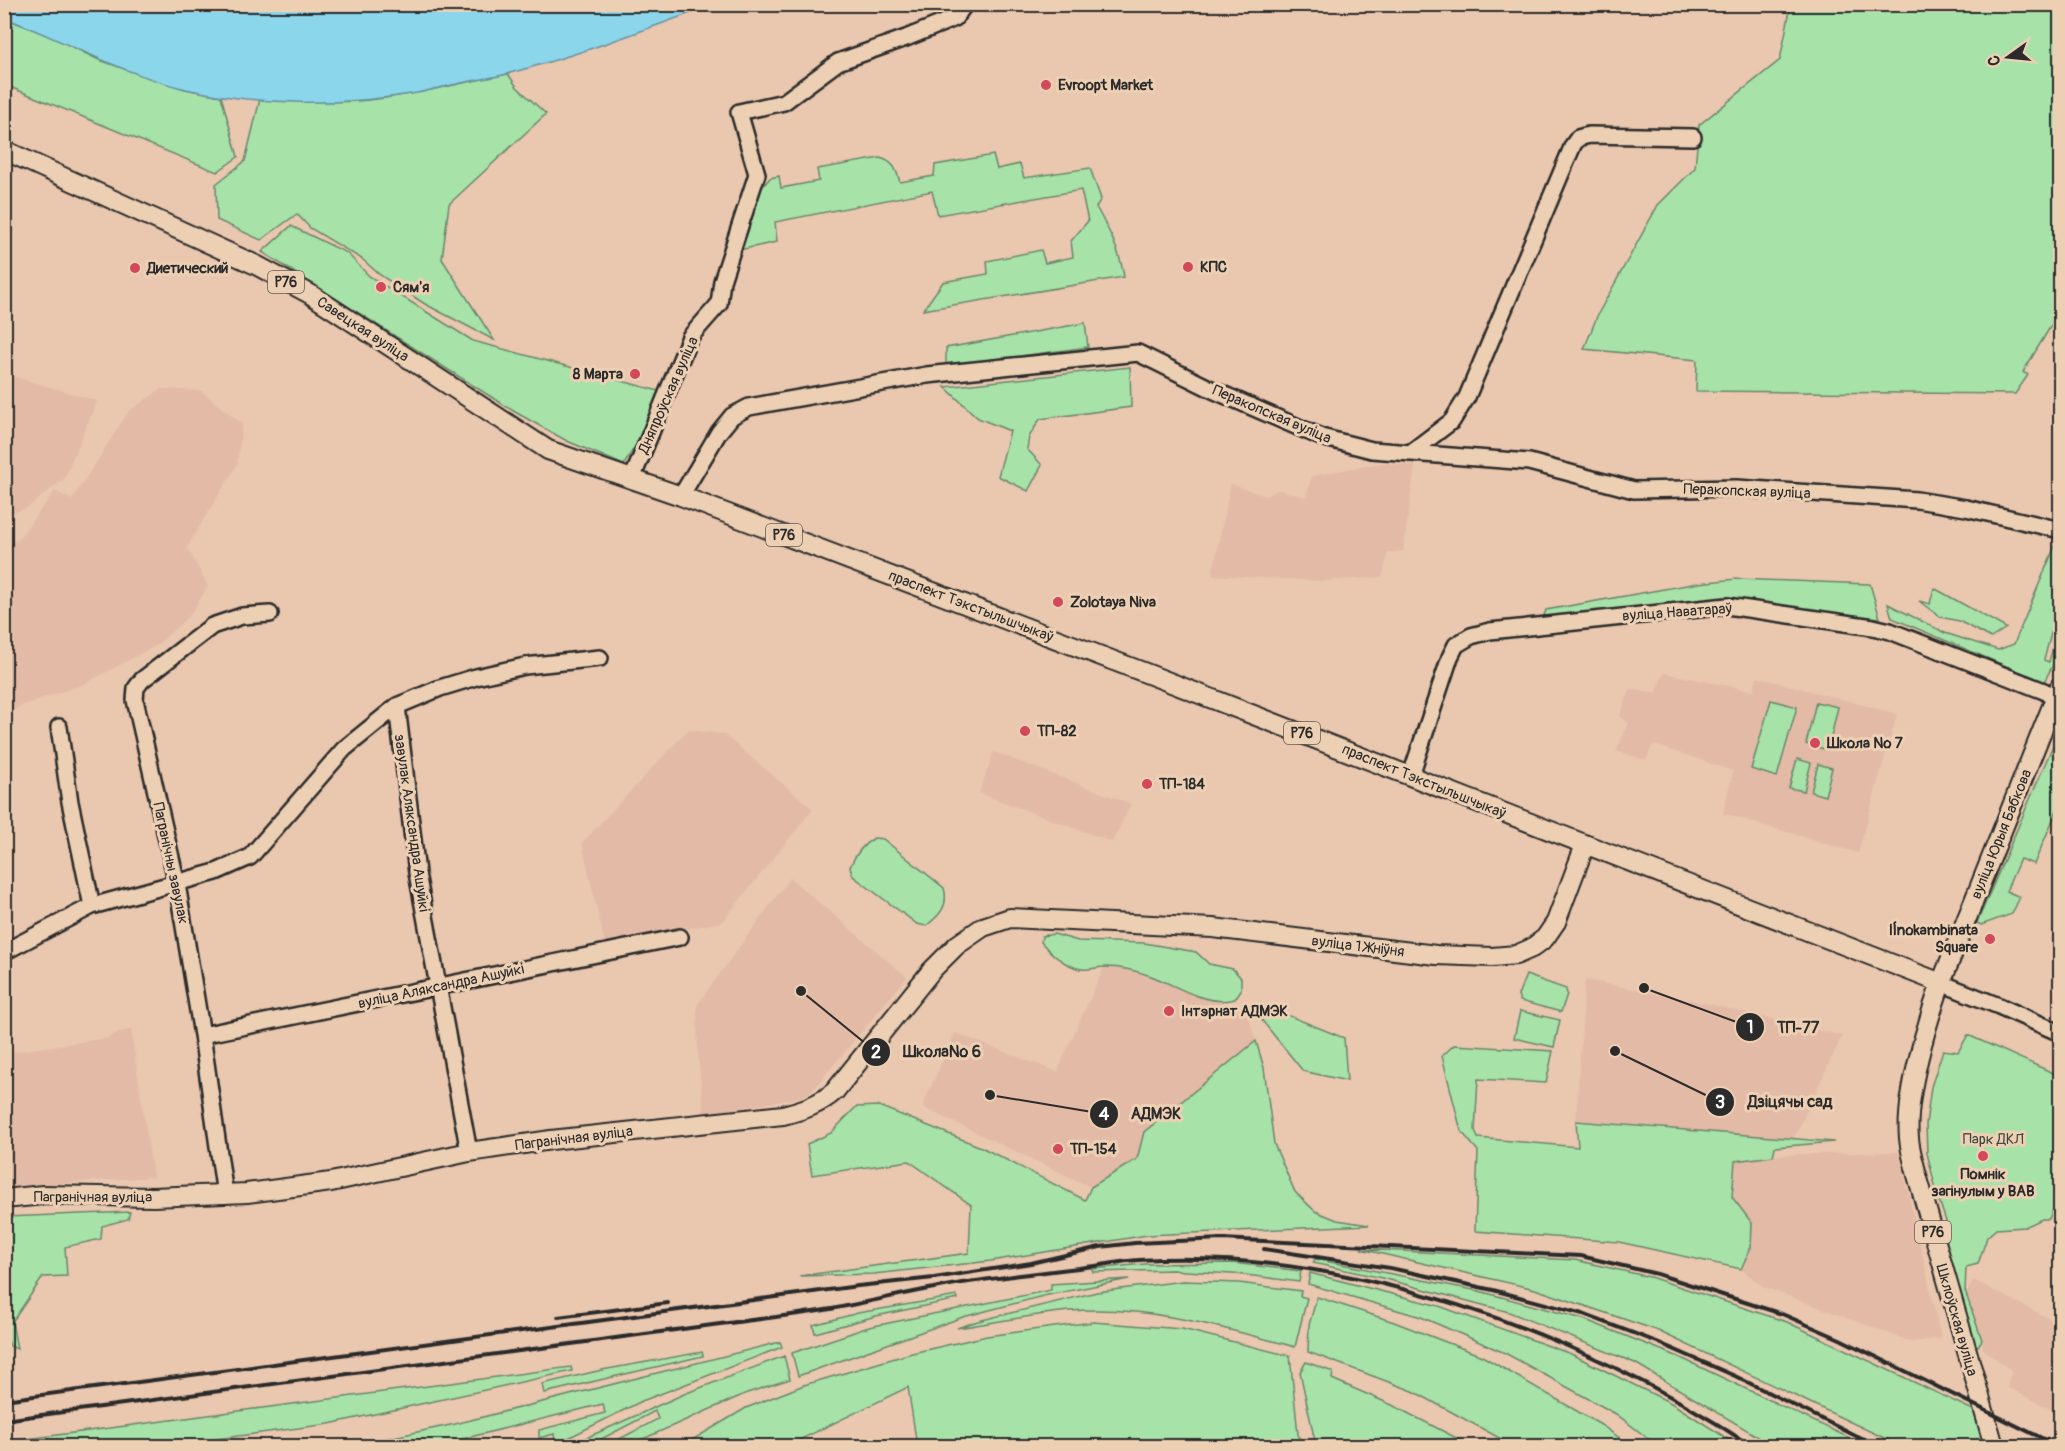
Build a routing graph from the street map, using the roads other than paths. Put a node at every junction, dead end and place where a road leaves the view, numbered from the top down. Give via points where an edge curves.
1 (965, 4) edge
2 (1693, 137) dead end
3 (4, 150) edge
4 (548, 450) joint
5 (1410, 453) junction
6 (632, 479) junction
7 (681, 496) junction
8 (2056, 529) dead end
9 (270, 614) dead end
10 (600, 658) dead end
11 (2059, 694) edge
12 (397, 706) junction
13 (59, 727) dead end
14 (1411, 775) junction
15 (1585, 845) junction
16 (177, 884) junction
17 (93, 906) junction
18 (1065, 920) joint
19 (680, 937) dead end
20 (4, 952) edge
21 (1941, 983) junction
22 (440, 987) junction
23 (2061, 1033) edge
24 (202, 1035) junction
25 (469, 1152) junction
26 (225, 1195) junction
27 (4, 1199) edge
28 (1994, 1446) edge

1 - 6 street, Дняпроўская вуліца via 955,18 838,62 784,102 739,112 758,174 722,280 719,304 690,338
2 - 5 street via 1578,138 1467,397 1452,422
3 - 4 main road, Савецкая вуліца / Р76 via 256,265 310,294
4 - 6 main road, праспект Тэкстыльшчыкаў / Р76
5 - 7 street, Перакопская вуліца via 1372,450 1321,437 1138,353 927,375 749,406 732,416 719,432
5 - 8 street, Перакопская вуліца via 1529,462 1634,490 1736,488 1917,500
6 - 7 main road, праспект Тэкстыльшчыкаў / Р76
7 - 14 main road, праспект Тэкстыльшчыкаў / Р76
9 - 16 street, Пагранічны завулак via 242,616 212,626 136,688 135,700
10 - 12 street via 476,676
11 - 14 street, вуліца Наватараў via 1890,631 1727,606 1490,631 1456,645
11 - 21 main road, вуліца Юрыя Бабкова
12 - 16 street via 344,749 249,857 216,873
12 - 22 street, завулак Аляксандра Ашуйкі via 417,873
13 - 17 street via 70,802
14 - 15 main road, праспект Тэкстыльшчыкаў / Р76
15 - 18 main road, вуліца 1 Жніўня via 1556,922 1545,938 1516,955 1436,955 1213,928
15 - 21 main road, праспект Тэкстыльшчыкаў / Р76
16 - 17 street
16 - 24 street, Пагранічны завулак
17 - 20 street
18 - 25 main road, Пагранічная вуліца via 1010,918 972,933 932,970 835,1091 805,1110
19 - 22 street, вуліца Аляксандра Ашуйкі
21 - 23 street, праспект Тэкстыльшчыкаў
21 - 28 main road, Шклоўская вуліца / Р76 via 1911,1096 1909,1138
22 - 24 street, вуліца Аляксандра Ашуйкі
22 - 25 street, завулак Аляксандра Ашуйкі
24 - 26 street, Пагранічны завулак
25 - 26 main road, Пагранічная вуліца via 331,1182
26 - 27 main road, Пагранічная вуліца via 43,1195

